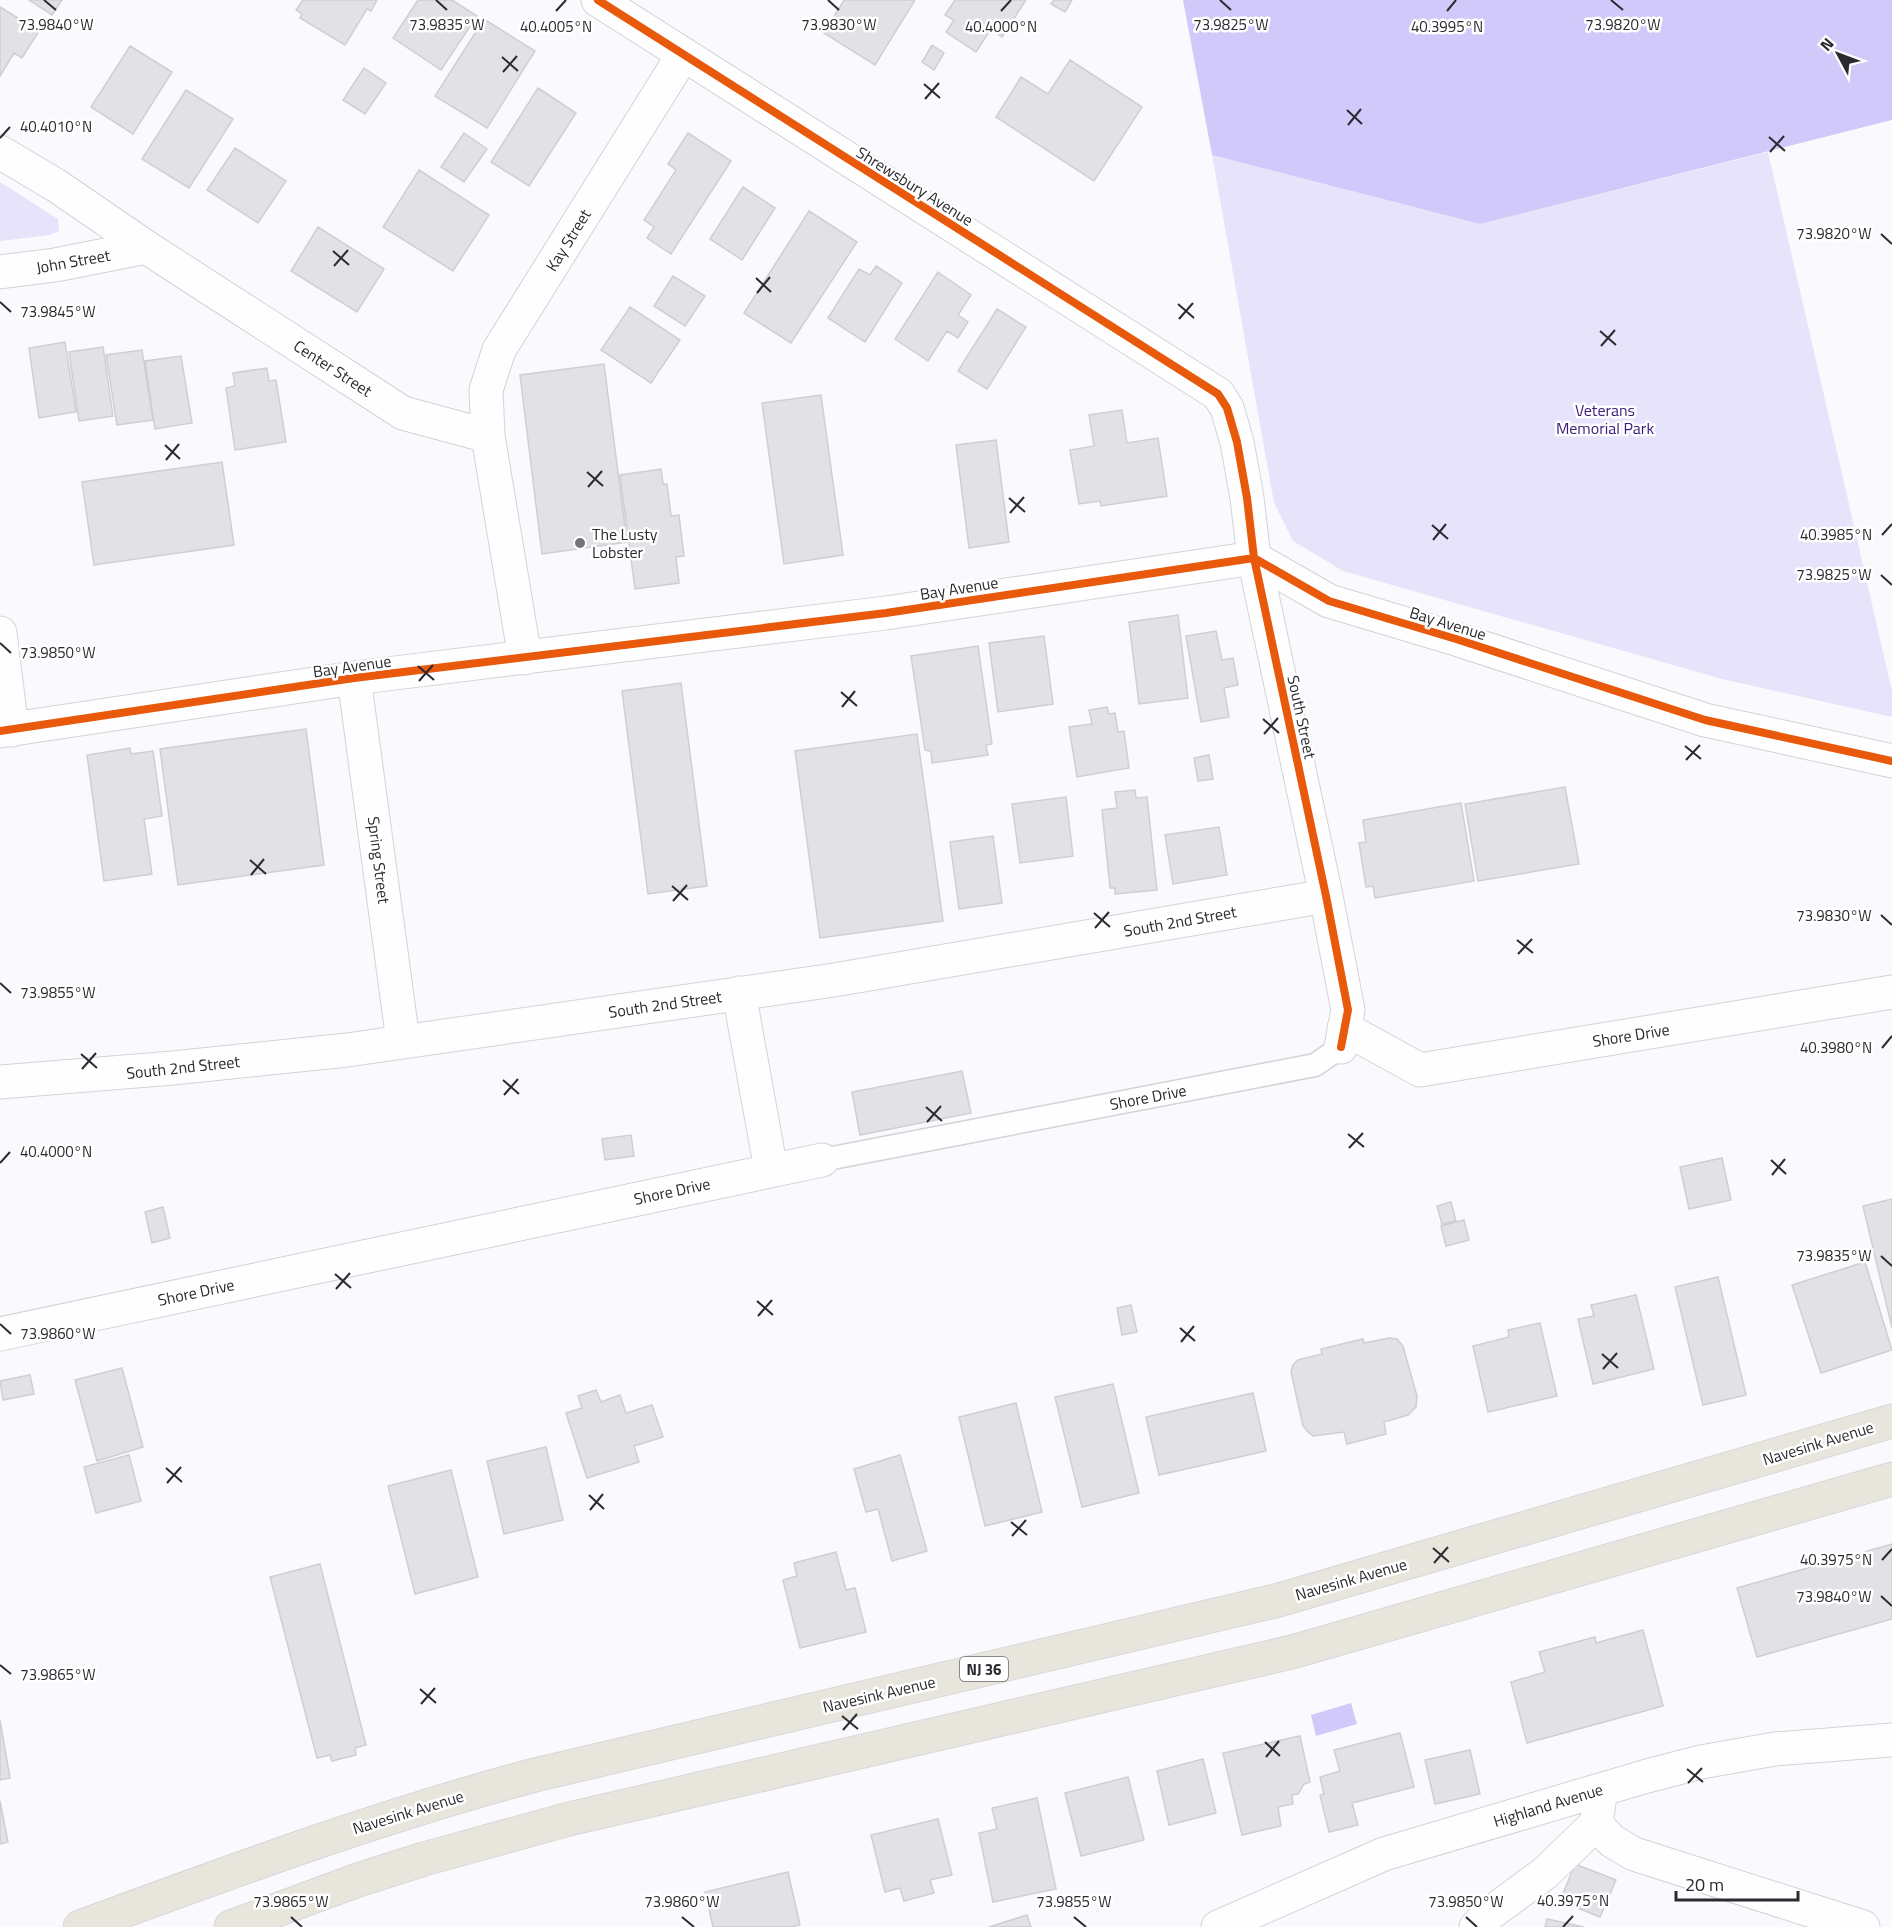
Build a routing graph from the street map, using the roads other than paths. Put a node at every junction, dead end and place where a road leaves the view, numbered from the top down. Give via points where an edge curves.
1 (598, 0) edge
2 (683, 55) junction
3 (0, 152) edge
4 (146, 248) junction
5 (0, 273) edge
6 (1218, 394) joint
7 (488, 436) junction
8 (1254, 558) junction
9 (0, 633) edge
10 (525, 658) junction
11 (354, 678) junction
12 (6, 730) edge
13 (1892, 761) edge
14 (1326, 896) junction
15 (1892, 992) edge
16 (739, 993) junction
17 (1342, 1038) junction
18 (403, 1041) junction
19 (0, 1082) edge
20 (822, 1160) joint
21 (771, 1170) junction
22 (0, 1334) edge
23 (1892, 1421) edge
24 (1892, 1479) edge
25 (1892, 1740) edge
26 (1601, 1789) junction
27 (1596, 1824) junction
28 (80, 1927) edge
29 (231, 1927) edge
30 (1218, 1927) edge
31 (1476, 1927) edge
32 (1863, 1927) edge

1 - 2 street, Shrewsbury Avenue
2 - 6 street, Shrewsbury Avenue
2 - 7 street, Kay Street via 499,350 486,390
3 - 4 street, Center Street
4 - 5 street, John Street
4 - 7 street, Center Street via 403,413
6 - 8 street, South Street via 1227,408 1237,442
7 - 10 street
8 - 10 street, Bay Avenue via 886,613
8 - 13 street, Bay Avenue via 1329,602 1705,720
8 - 14 street, South Street
9 - 12 street
10 - 11 street, Bay Avenue
11 - 12 street, Bay Avenue
11 - 18 street, Spring Street
14 - 16 street, South 2nd Street
14 - 17 street, South Street via 1348,1010
15 - 17 street, Shore Drive via 1420,1070
16 - 18 street, South 2nd Street
16 - 21 street
17 - 20 lane, Shore Drive via 1315,1065
18 - 19 street, South 2nd Street via 173,1068
20 - 21 street, Shore Drive
21 - 22 street, Shore Drive
23 - 28 highway, Navesink Avenue / NJ 36 via 1279,1600 450,1798 334,1835
24 - 29 highway via 1292,1652 557,1822 358,1880
25 - 26 street, Highland Avenue via 1775,1749 1701,1762
26 - 27 street
26 - 30 street, Highland Avenue via 1384,1854
27 - 31 street via 1545,1873
27 - 32 street via 1612,1841 1634,1854

